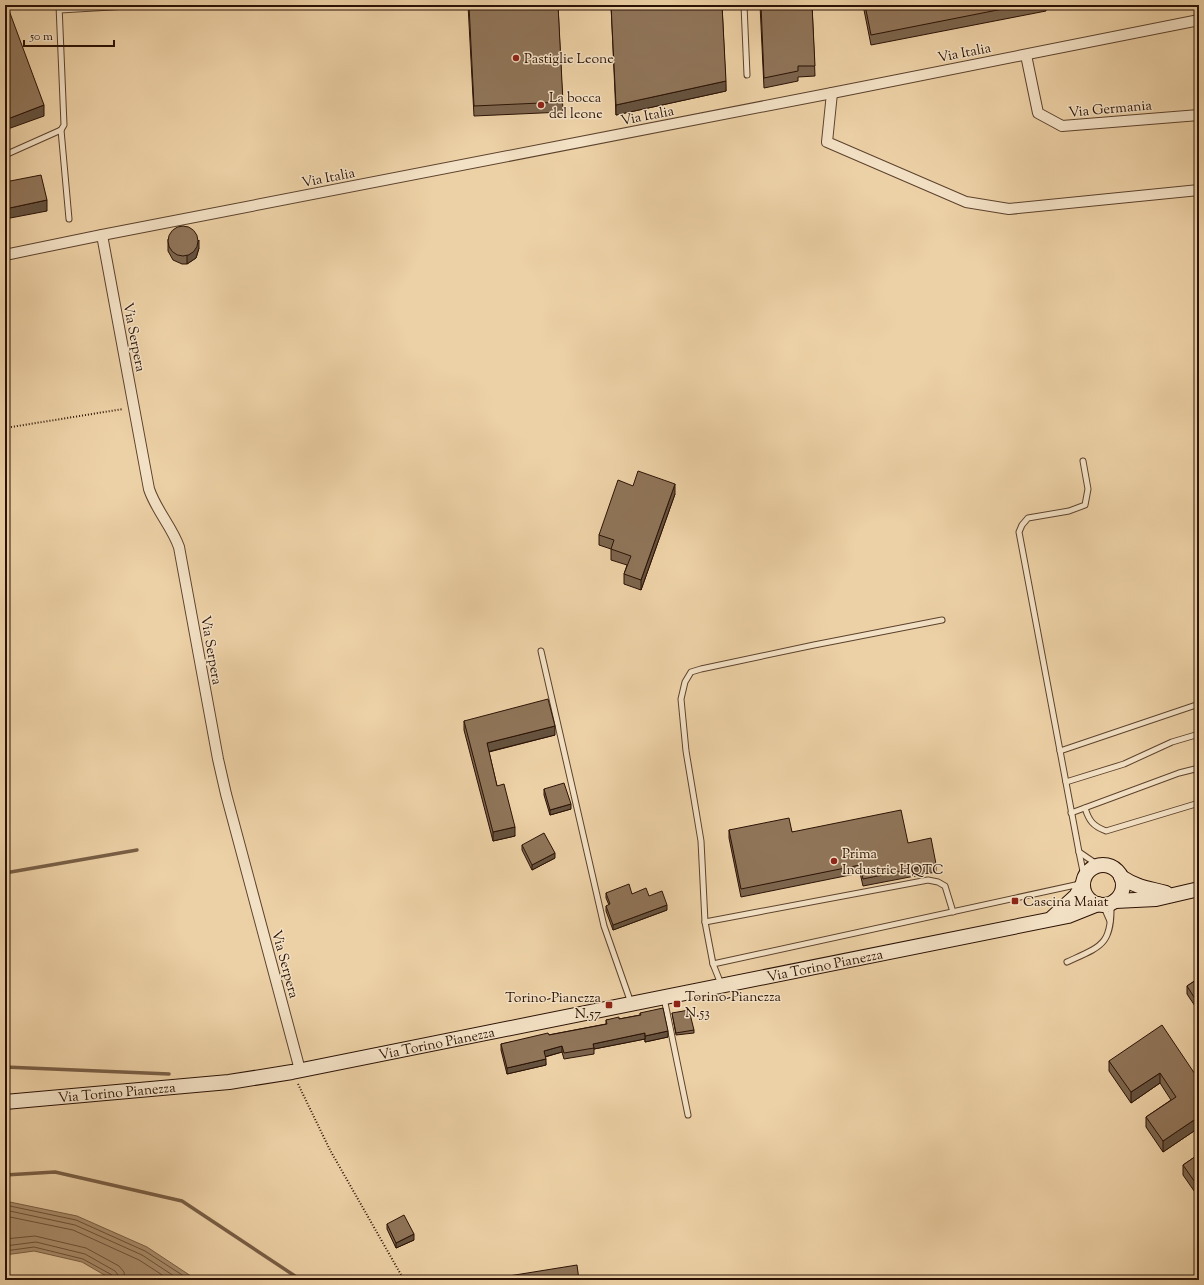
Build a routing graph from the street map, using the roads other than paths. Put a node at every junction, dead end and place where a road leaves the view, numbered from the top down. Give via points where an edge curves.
1 (145, 5) edge
2 (744, 5) edge
3 (60, 8) edge
4 (1199, 20) edge
5 (1026, 54) junction
6 (747, 75) dead end
7 (832, 93) junction
8 (1199, 115) edge
9 (61, 130) junction
10 (5, 155) edge
11 (1199, 190) edge
12 (69, 219) dead end
13 (102, 235) junction
14 (5, 255) edge
15 (1083, 461) dead end
16 (942, 620) dead end
17 (541, 650) dead end
18 (1199, 704) edge
19 (1199, 734) edge
20 (1060, 751) junction
21 (1199, 768) edge
22 (1066, 782) junction
23 (1199, 803) edge
24 (1085, 808) junction
25 (1071, 813) junction
26 (1079, 852) junction
27 (1098, 865) junction
28 (1121, 877) junction
29 (1083, 881) junction
30 (1199, 889) edge
31 (1172, 894) junction
32 (1107, 903) junction
33 (953, 912) junction
34 (1052, 918) junction
35 (705, 922) junction
36 (1111, 923) junction
37 (1067, 962) dead end
38 (714, 964) junction
39 (722, 985) junction
40 (664, 997) junction
41 (631, 1004) junction
42 (296, 1071) junction
43 (5, 1102) edge
44 (688, 1115) dead end

1 - 3 lane
2 - 6 lane
3 - 9 lane via 64,125
4 - 5 street, Via Italia
5 - 7 street, Via Italia
5 - 8 street, Via Germania via 1038,113 1062,126
7 - 11 street via 827,142 966,202 1009,209
7 - 13 street, Via Italia
9 - 10 lane
9 - 12 lane
13 - 14 street, Via Italia
13 - 42 street, Via Serpera via 151,495 176,538 179,548 226,794
15 - 20 lane via 1088,489 1085,505 1069,511 1028,518 1019,532
16 - 35 lane via 814,644 691,672 685,682 682,699 686,751 701,841
17 - 41 lane via 604,926
18 - 20 lane
19 - 22 lane via 1172,742 1124,764
20 - 22 lane
21 - 24 lane
22 - 25 lane
23 - 24 lane via 1106,831 1097,828 1088,818
24 - 25 lane
25 - 26 lane
26 - 27 lane
26 - 29 lane
27 - 28 main road via 1112,867
27 - 29 main road via 1092,867
28 - 31 main road, Via Torino Pianezza via 1149,890
28 - 32 main road via 1123,883 1119,896
29 - 32 main road via 1087,897 1092,902
29 - 33 lane
29 - 34 main road via 1072,900
30 - 31 main road, Via Torino Pianezza
31 - 32 main road, Via Torino Pianezza via 1156,899
32 - 34 main road, Via Torino Pianezza via 1068,916
32 - 36 lane
32 - 36 lane
33 - 35 lane via 945,886 928,880
33 - 38 lane
34 - 39 main road, Via Torino Pianezza
35 - 38 lane
36 - 37 lane via 1106,940 1096,949
38 - 39 lane
39 - 40 main road, Via Torino Pianezza
40 - 41 main road, Via Torino Pianezza
40 - 44 lane
41 - 42 main road, Via Torino Pianezza
42 - 43 main road, Via Torino Pianezza via 229,1082

